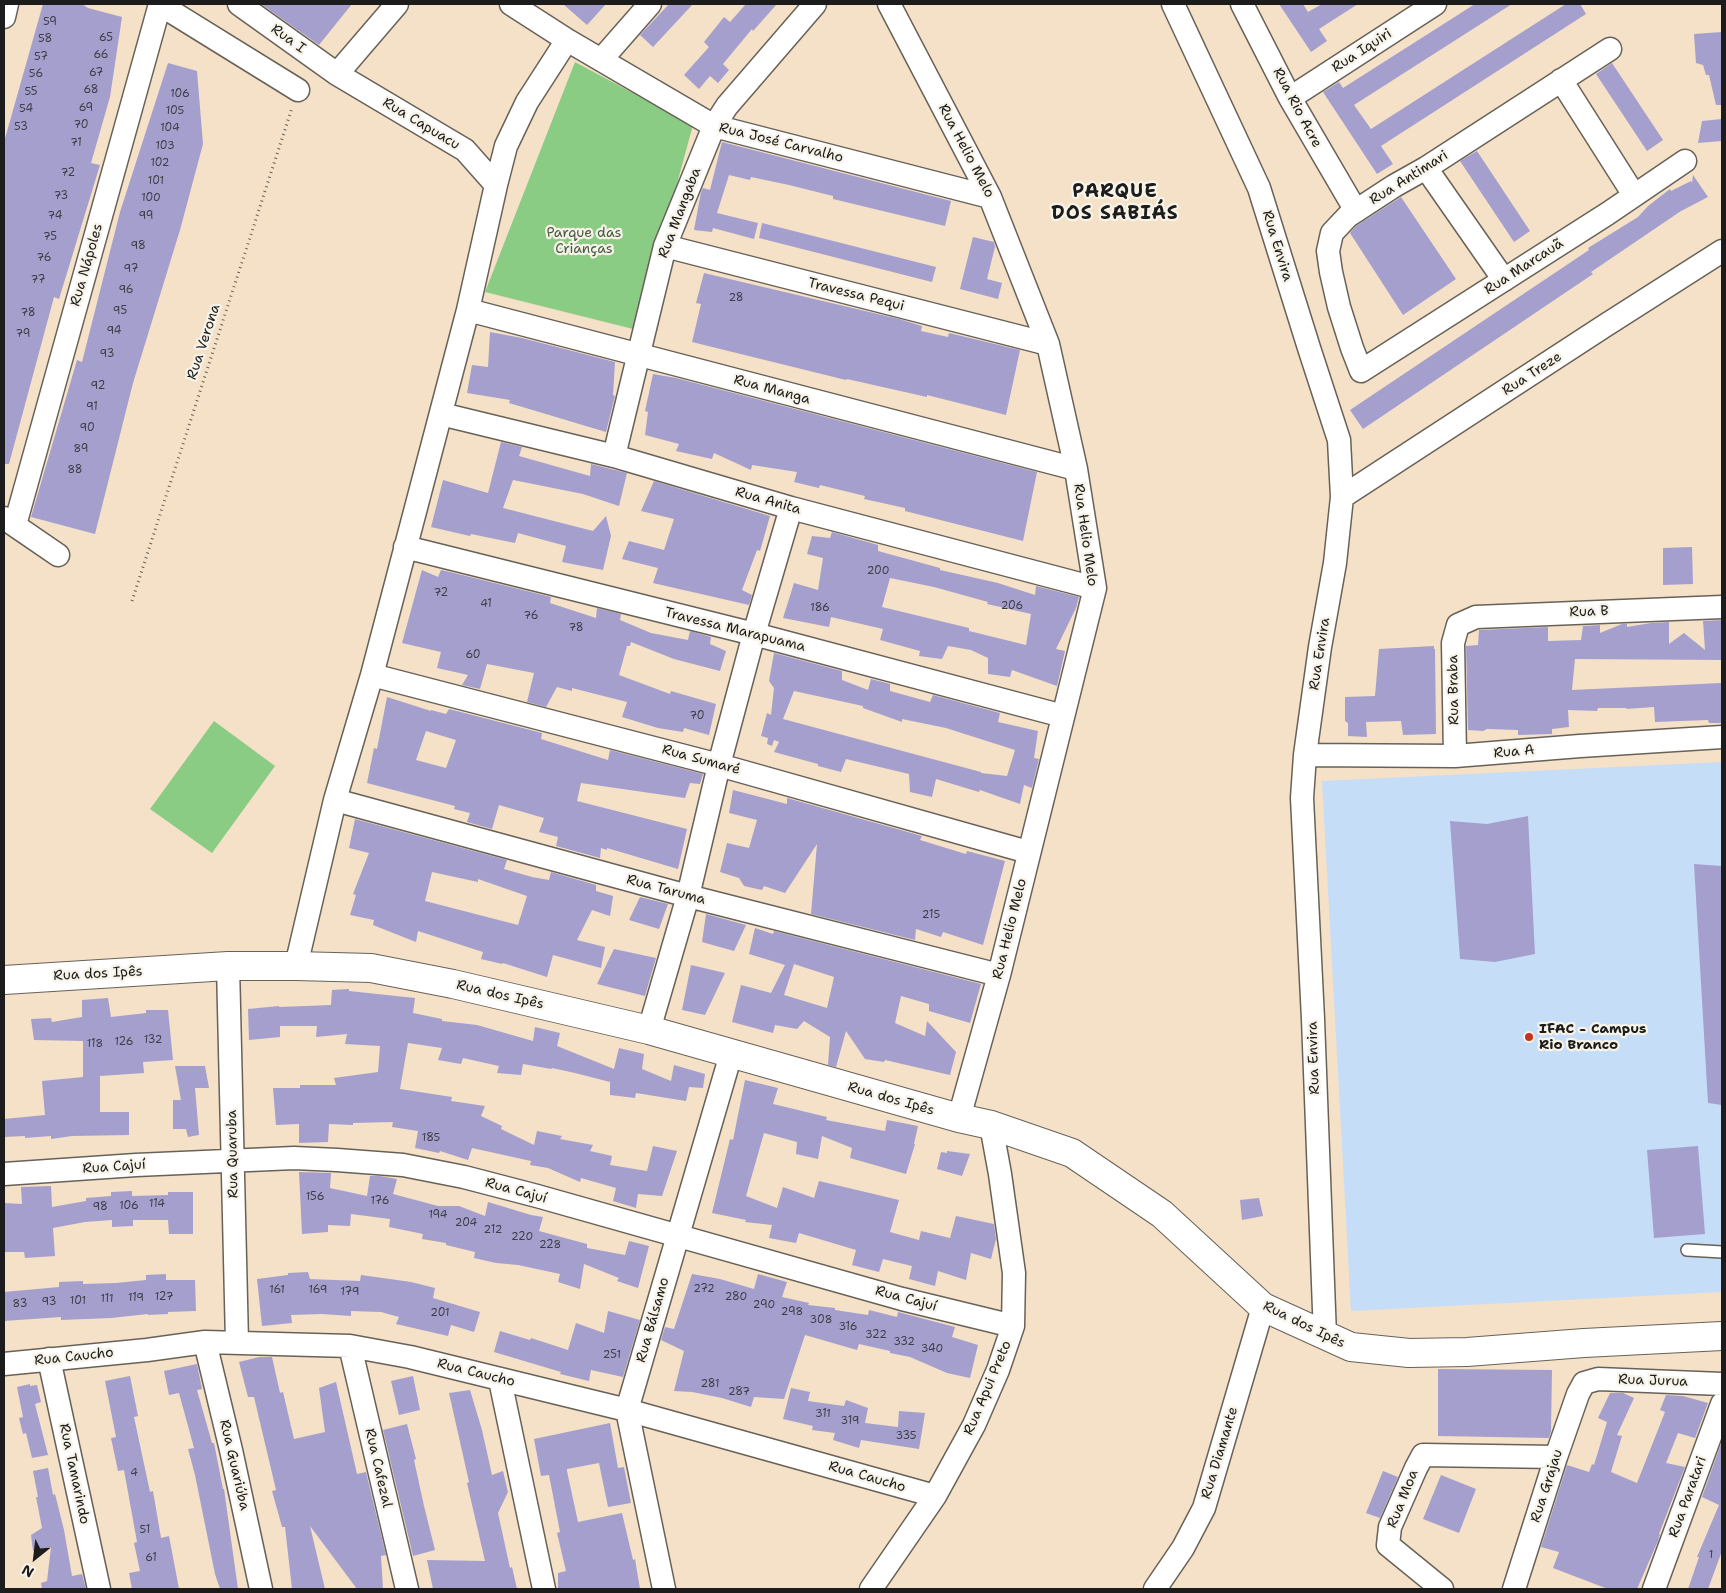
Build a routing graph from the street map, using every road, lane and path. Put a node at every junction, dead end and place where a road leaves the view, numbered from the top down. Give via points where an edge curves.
1 (160, 4) edge
2 (397, 4) edge
3 (511, 4) edge
4 (650, 4) edge
5 (815, 4) edge
6 (889, 4) edge
7 (1173, 4) edge
8 (1242, 4) edge
9 (1435, 4) edge
10 (246, 6) edge
11 (567, 40) junction
12 (1610, 49) dead end
13 (601, 60) junction
14 (337, 74) junction
15 (1561, 80) junction
16 (298, 90) joint
17 (1290, 98) junction
18 (714, 126) junction
19 (1685, 161) dead end
20 (1426, 168) junction
21 (496, 185) junction
22 (1634, 196) junction
23 (990, 197) junction
24 (1356, 211) junction
25 (665, 246) junction
26 (1722, 251) edge
27 (1504, 280) junction
28 (468, 310) junction
29 (1048, 344) junction
30 (638, 355) junction
31 (1361, 371) joint
32 (441, 414) junction
33 (614, 456) junction
34 (1076, 469) junction
35 (1342, 497) junction
36 (791, 508) junction
37 (9, 521) edge
38 (405, 547) junction
39 (58, 555) dead end
40 (1095, 588) junction
41 (132, 601) dead end
42 (1722, 607) edge
43 (1458, 625) joint
44 (754, 634) junction
45 (372, 675) junction
46 (1063, 716) junction
47 (1722, 737) edge
48 (1304, 755) junction
49 (1455, 756) junction
50 (719, 765) junction
51 (335, 800) junction
52 (1028, 852) junction
53 (688, 896) junction
54 (228, 966) junction
55 (296, 966) junction
56 (999, 975) junction
57 (4, 980) edge
58 (648, 1030) junction
59 (731, 1054) junction
60 (959, 1118) junction
61 (990, 1125) junction
62 (233, 1160) junction
63 (4, 1174) edge
64 (678, 1236) junction
65 (1687, 1250) dead end
66 (1722, 1252) edge
67 (1264, 1307) junction
68 (1013, 1326) junction
69 (1325, 1336) junction
70 (1722, 1336) edge
71 (205, 1342) junction
72 (237, 1342) junction
73 (350, 1346) junction
74 (50, 1360) junction
75 (4, 1364) edge
76 (500, 1380) junction
77 (1584, 1383) joint
78 (1722, 1384) edge
79 (1722, 1404) edge
80 (627, 1410) junction
81 (1556, 1457) junction
82 (936, 1496) junction
83 (99, 1589) edge
84 (261, 1589) edge
85 (407, 1589) edge
86 (544, 1589) edge
87 (664, 1589) edge
88 (871, 1589) edge
89 (1155, 1589) edge
90 (1442, 1589) edge
91 (1514, 1589) edge
92 (1654, 1589) edge

1 - 16 street
1 - 37 street, Rua Nápoles
2 - 14 street
3 - 11 street, Rua José Carvalho
4 - 13 street
5 - 18 street, Rua Mangaba via 727,106
6 - 23 street, Rua Helio Melo
7 - 35 street, Rua Envira via 1259,188 1339,440
8 - 17 street, Rua Rio Acre
9 - 17 street, Rua Iquiri
10 - 14 street, Rua I
11 - 13 street, Rua José Carvalho
11 - 21 street via 527,102 506,146
12 - 15 street, Rua Antimari
13 - 18 street, Rua José Carvalho
14 - 21 street, Rua Capuacu via 465,150
15 - 20 street, Rua Antimari
15 - 22 street
16 - 41 path, Rua Verona
17 - 24 street, Rua Rio Acre
18 - 23 street, Rua José Carvalho
18 - 25 street, Rua Mangaba
19 - 22 street, Rua Marcauã
20 - 24 street, Rua Antimari
20 - 27 street
21 - 28 street
22 - 27 street, Rua Marcauã
23 - 29 street, Rua Helio Melo
24 - 31 street, Rua Antimari via 1332,233 1328,251 1339,307
25 - 29 street, Travessa Pequi
25 - 30 street, Rua Mangaba
26 - 35 street, Rua Treze
27 - 31 street, Rua Marcauã
28 - 30 street, Rua Manga
28 - 32 street
29 - 34 street, Rua Helio Melo
30 - 33 street, Rua Mangaba
30 - 34 street, Rua Manga
32 - 33 street, Rua Anita
32 - 38 street
33 - 36 street, Rua Anita
34 - 40 street, Rua Helio Melo
35 - 48 street, Rua Envira via 1335,563
36 - 40 street, Rua Anita
36 - 44 street
37 - 39 street
38 - 44 street, Travessa Marapuama
38 - 45 street
40 - 46 street, Rua Helio Melo
42 - 43 street, Rua B via 1476,617
43 - 49 street, Rua Braba via 1453,643
44 - 46 street, Travessa Marapuama
44 - 50 street
45 - 50 street, Rua Sumaré
45 - 51 street
46 - 52 street, Rua Helio Melo
47 - 49 street, Rua A
48 - 49 street, Rua A
48 - 69 street, Rua Envira via 1302,806
50 - 52 street, Rua Sumaré
50 - 53 street
51 - 53 street, Rua Taruma
51 - 55 street
52 - 56 street, Rua Helio Melo
53 - 56 street, Rua Taruma
53 - 58 street
54 - 55 street, Rua dos Ipês
54 - 57 street, Rua dos Ipês
54 - 62 street, Rua Quaruba
55 - 58 street, Rua dos Ipês via 371,968
56 - 60 street, Rua Helio Melo
58 - 59 street, Rua dos Ipês
59 - 60 street, Rua dos Ipês
59 - 64 street, Rua Bálsamo
60 - 61 street, Rua dos Ipês
61 - 67 street, Rua dos Ipês via 1072,1153 1162,1214
61 - 68 street, Rua Apui Preto via 1014,1273
62 - 63 street, Rua Cajuí
62 - 64 street, Rua Cajuí via 320,1159 403,1165 464,1177
62 - 72 street, Rua Quaruba
64 - 68 street, Rua Cajuí via 902,1299
64 - 80 street, Rua Bálsamo
65 - 66 lane
67 - 69 street, Rua dos Ipês
67 - 89 street, Rua Diamante via 1204,1508 1183,1548
68 - 82 street, Rua Apui Preto via 974,1425
69 - 70 street, Rua dos Ipês via 1351,1347 1409,1353
71 - 72 street, Rua Caucho
71 - 74 street, Rua Caucho
71 - 84 street, Rua Guariúba
72 - 73 street, Rua Caucho
73 - 76 street, Rua Caucho via 410,1357
73 - 85 street, Rua Cafezal
74 - 75 street, Rua Caucho
74 - 83 street, Rua Tamarindo
76 - 80 street, Rua Caucho
76 - 86 street
77 - 78 street, Rua Jurua via 1598,1379
77 - 81 street, Rua Grajau
79 - 92 street, Rua Paratari
80 - 82 street, Rua Caucho
80 - 87 street, Rua Bálsamo
81 - 90 street, Rua Moa via 1423,1456 1390,1527 1388,1545
81 - 91 street, Rua Grajau
82 - 88 street, Rua Apui Preto

